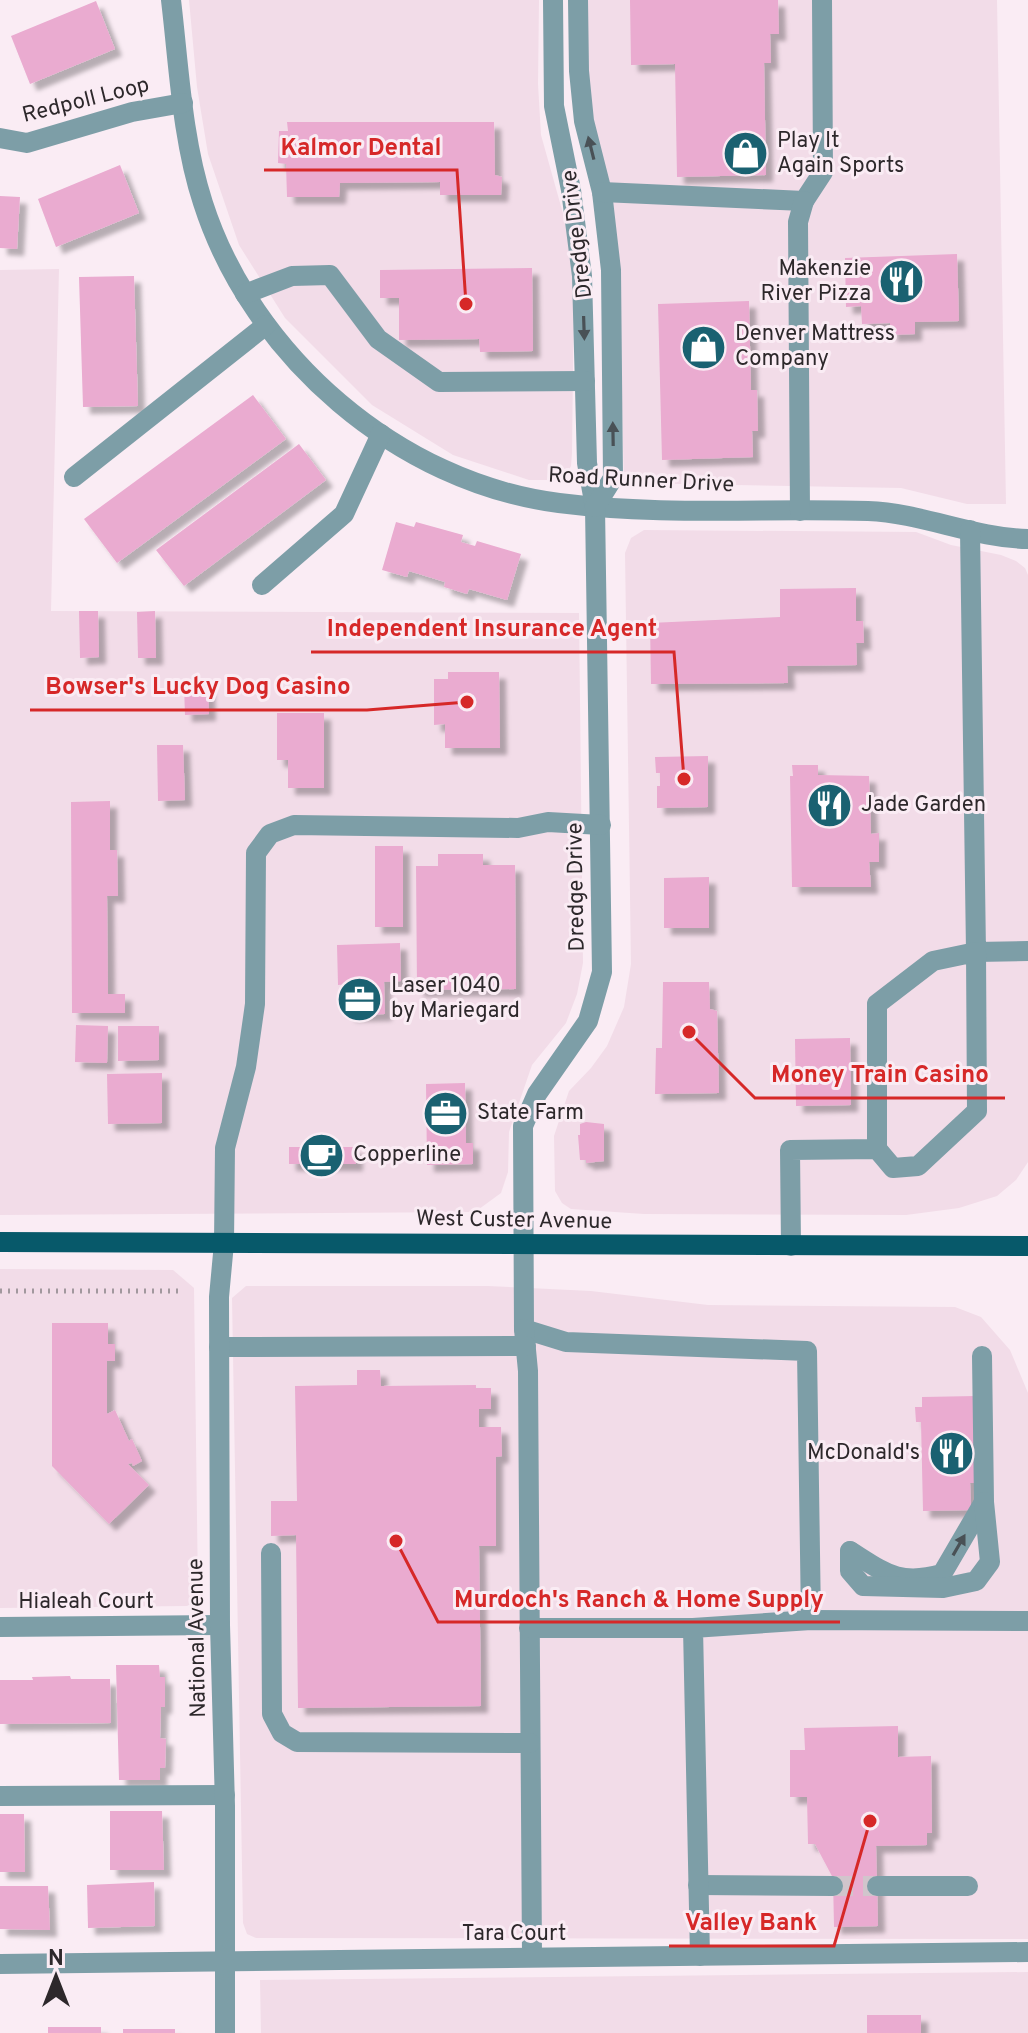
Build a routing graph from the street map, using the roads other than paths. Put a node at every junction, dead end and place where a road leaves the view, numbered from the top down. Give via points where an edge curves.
1 (171, 0) edge
2 (553, 0) edge
3 (578, 0) edge
4 (822, 0) edge
5 (183, 103) junction
6 (0, 138) edge
7 (602, 192) junction
8 (804, 201) junction
9 (245, 294) junction
10 (266, 325) junction
11 (585, 381) junction
12 (381, 434) junction
13 (74, 477) dead end
14 (595, 507) junction
15 (800, 511) junction
16 (970, 530) junction
17 (1028, 539) edge
18 (262, 585) dead end
19 (601, 825) junction
20 (1028, 951) edge
21 (976, 952) junction
22 (877, 1149) junction
23 (0, 1242) edge
24 (224, 1243) junction
25 (524, 1246) junction
26 (791, 1246) junction
27 (1028, 1246) edge
28 (525, 1338) junction
29 (219, 1347) junction
30 (982, 1356) dead end
31 (984, 1502) junction
32 (271, 1553) dead end
33 (811, 1620) junction
34 (1028, 1621) edge
35 (220, 1625) junction
36 (0, 1627) edge
37 (529, 1628) junction
38 (693, 1628) junction
39 (530, 1743) junction
40 (225, 1795) junction
41 (0, 1796) edge
42 (698, 1885) junction
43 (833, 1886) tunnel mouth
44 (877, 1886) tunnel mouth
45 (968, 1886) dead end
46 (1028, 1952) edge
47 (700, 1956) junction
48 (532, 1957) junction
49 (224, 1960) junction
50 (0, 1964) edge
51 (225, 2033) edge

1 - 5 street, Road Runner Drive
2 -> 11 street, Dredge Drive via 554,106 582,276
7 -> 3 street, Dredge Drive via 584,121
4 - 8 street via 823,172
5 - 6 street, Redpoll Loop via 27,143
5 - 9 street, Road Runner Drive via 202,202
7 - 8 street
14 -> 7 street, Dredge Drive via 613,478 611,270
8 - 15 street via 798,222
9 - 10 street, Road Runner Drive
9 - 11 street via 292,276 330,275 378,339 439,382
10 - 12 street, Road Runner Drive via 299,365
10 - 13 street
11 - 14 street, Dredge Drive via 587,463
12 - 14 street, Road Runner Drive via 484,485
12 - 18 street via 344,514
14 - 15 street, Road Runner Drive
14 - 19 street, Dredge Drive
15 - 16 street, Road Runner Drive via 895,513
16 - 17 street, Road Runner Drive
16 - 21 street
19 - 24 street, National Avenue via 294,825 270,834 256,853 255,1004 246,1067 225,1148
19 - 25 street, Dredge Drive via 602,972 588,1021 537,1094 523,1126
20 - 21 street
21 - 22 street via 933,961 877,1004
21 - 22 street via 977,1111 918,1166 893,1168
22 - 26 street via 790,1150
23 - 24 main road, West Custer Avenue
24 - 25 main road, West Custer Avenue
24 - 29 street, National Avenue
25 - 26 main road, West Custer Avenue
25 - 28 street, Dredge Drive
26 - 27 main road, West Custer Avenue
28 - 29 street
28 - 33 street via 807,1351
28 - 37 street, Dredge Drive
29 - 35 street, National Avenue
30 - 31 street
31 -> 31 street via 990,1562 976,1581 943,1588 863,1586 850,1571 850,1551 892,1578 942,1574
32 - 39 street via 272,1714 282,1733 297,1742
33 - 34 street
33 - 38 street
35 - 36 street, Hialeah Court
35 - 40 street, National Avenue
37 - 38 street
37 - 39 street, Dredge Drive
38 - 42 street
39 - 48 street, Dredge Drive
40 - 41 street
40 - 49 street, National Avenue
42 - 43 street
42 - 47 street
44 - 45 street
46 - 47 street, Tara Court
47 - 48 street, Tara Court
48 - 49 street, Tara Court
49 - 50 street, Tara Court
49 - 51 street, National Avenue

